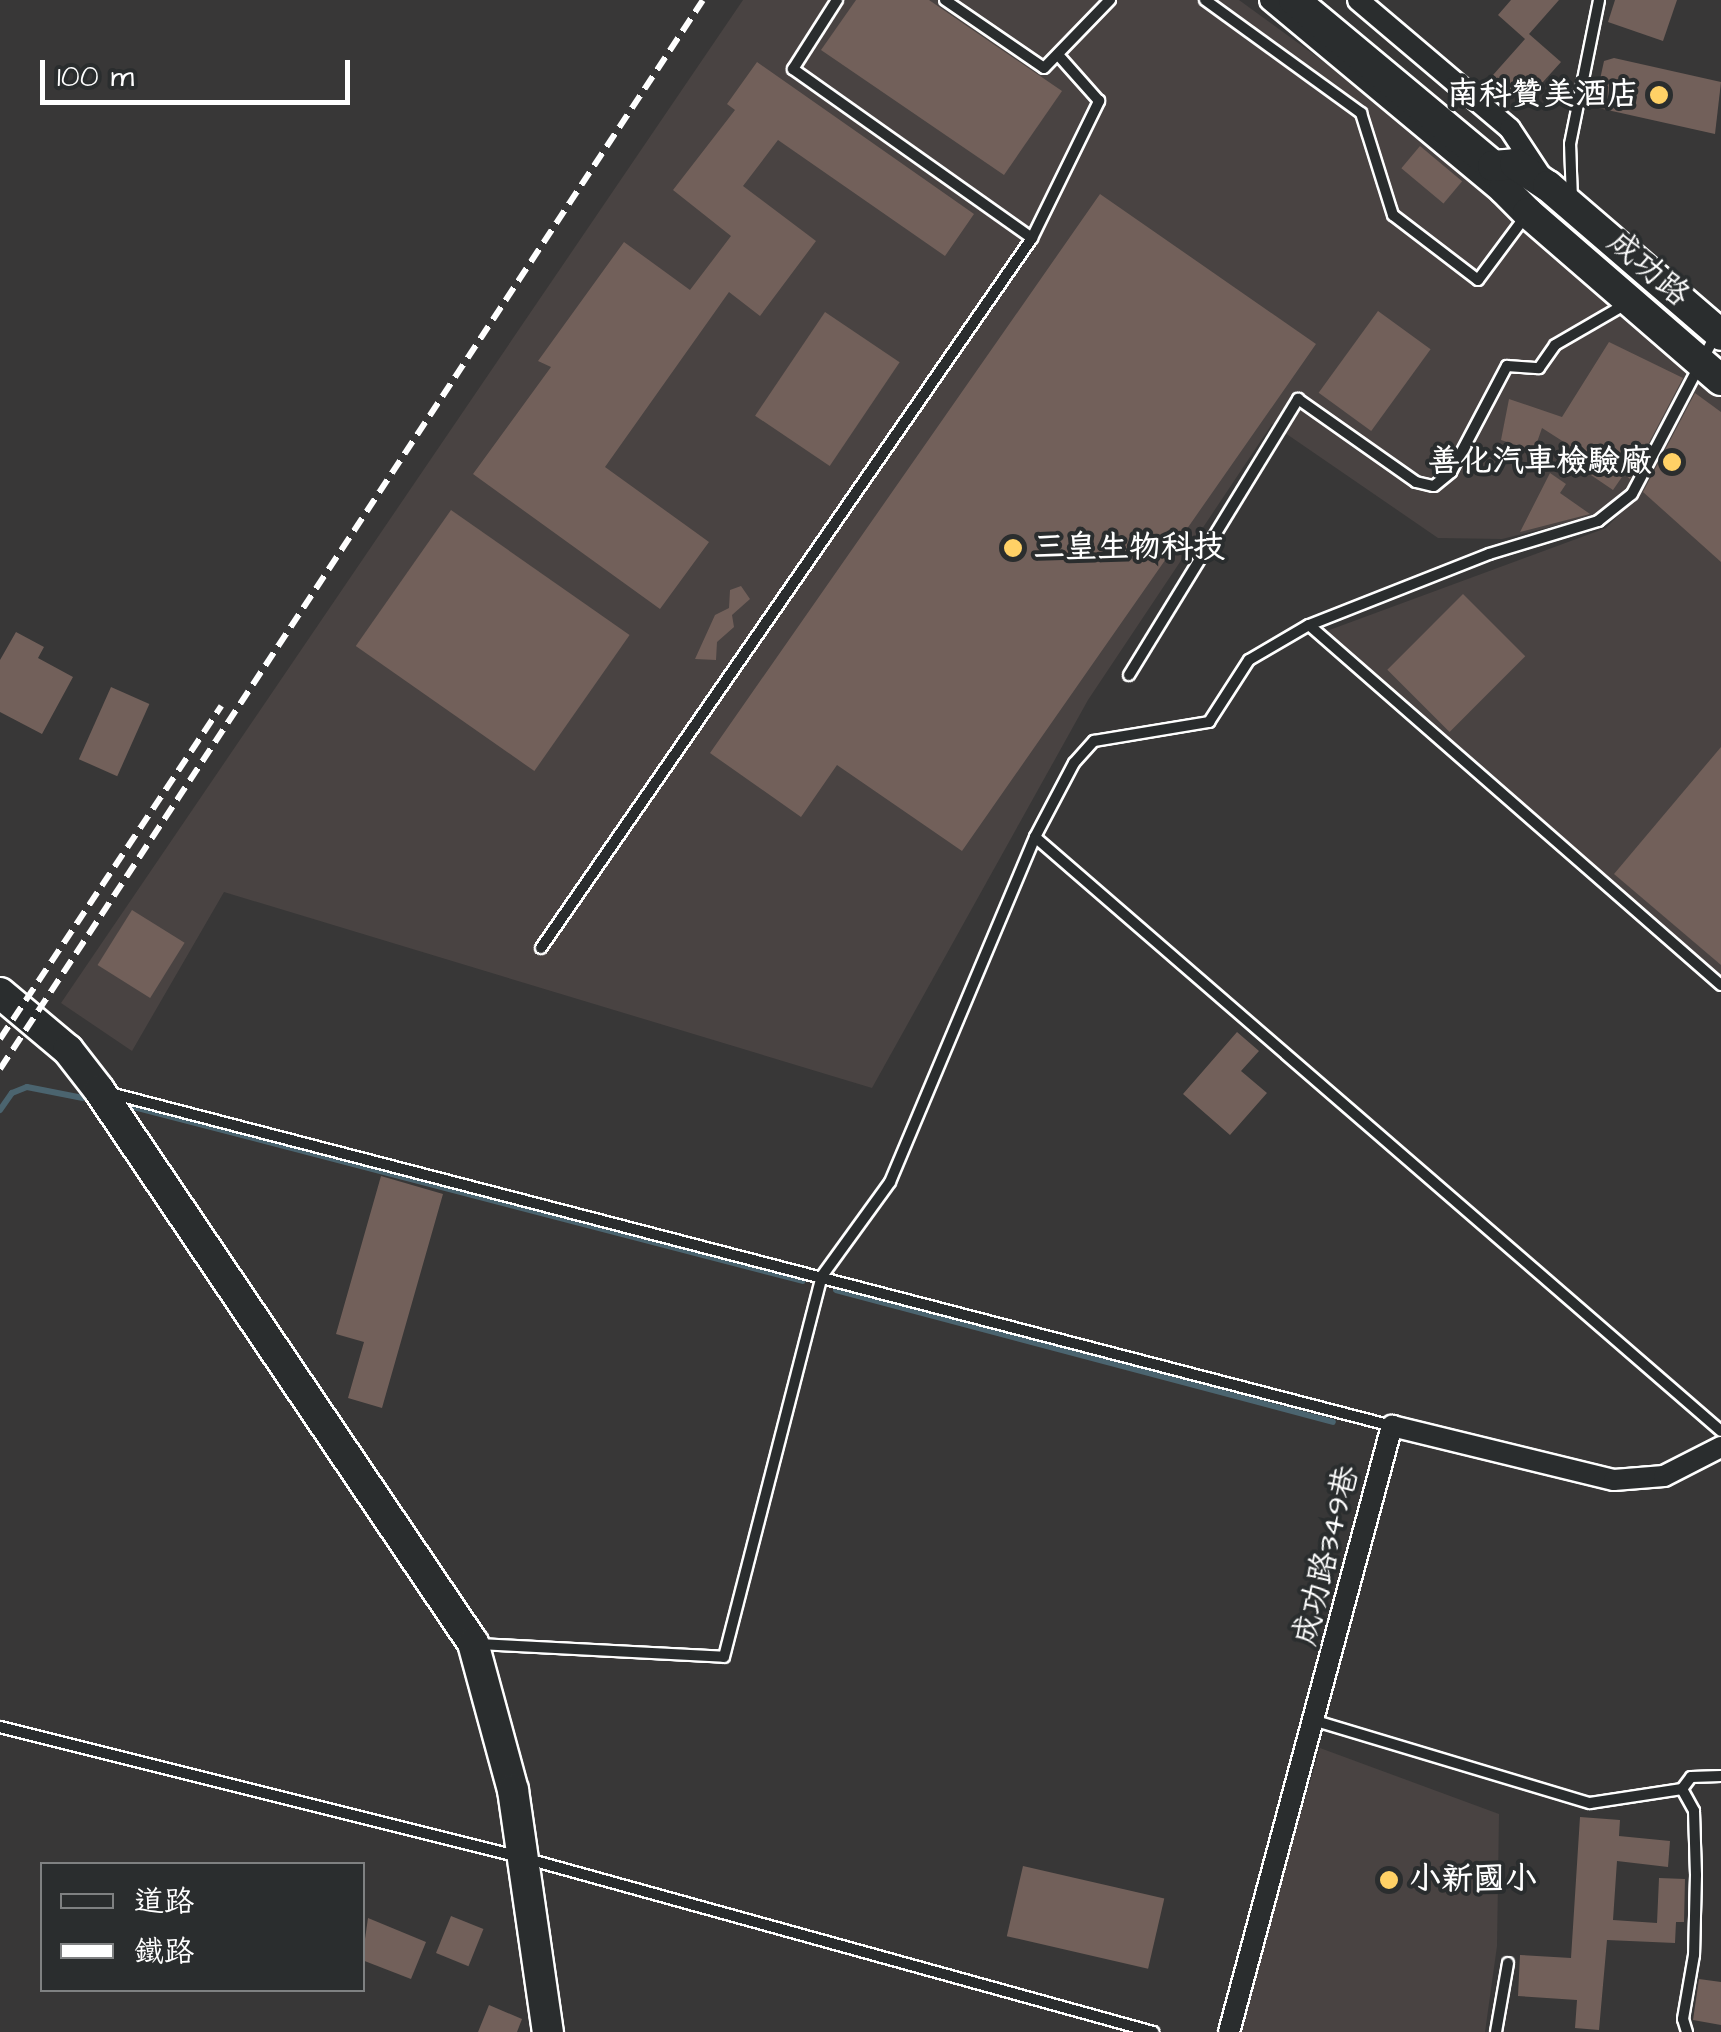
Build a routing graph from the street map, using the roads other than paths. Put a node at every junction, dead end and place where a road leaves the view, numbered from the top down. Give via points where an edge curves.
1 (837, 0) edge
2 (945, 0) edge
3 (1110, 0) edge
4 (1205, 0) edge
5 (1270, 0) edge
6 (1294, 0) edge
7 (1358, 0) edge
8 (1598, 0) edge
9 (1060, 57) junction
10 (1493, 166) junction
11 (1548, 186) junction
12 (1572, 206) junction
13 (1528, 213) junction
14 (1032, 238) junction
15 (1632, 299) junction
16 (1720, 330) edge
17 (1711, 372) edge
18 (1309, 625) junction
19 (1129, 675) dead end
20 (1035, 838) junction
21 (541, 948) dead end
22 (1721, 986) edge
23 (0, 993) edge
24 (99, 1090) junction
25 (822, 1276) junction
26 (1392, 1426) junction
27 (1721, 1431) edge
28 (1721, 1447) edge
29 (472, 1643) junction
30 (1316, 1720) junction
31 (0, 1727) edge
32 (1721, 1776) edge
33 (1682, 1789) junction
34 (524, 1858) junction
35 (1508, 1963) dead end
36 (548, 2032) edge
37 (1154, 2032) edge
38 (1228, 2032) edge
39 (1496, 2032) edge
40 (1687, 2032) edge

1 - 14 lane via 793,70
2 - 9 lane via 1044,68
3 - 9 lane
4 - 13 lane via 1361,113 1393,215 1478,280
5 - 13 street, 成功路
6 - 10 street
7 - 11 street, 成功路 via 1510,130
8 - 12 lane via 1570,144
9 - 14 lane via 1098,101
10 - 11 street, 成功路 via 1515,164
10 - 13 street, 成功路
11 - 12 street, 成功路
12 - 16 street, 成功路
13 - 15 street, 成功路
14 - 21 lane
15 - 17 street, 成功路
15 - 19 lane via 1555,345 1539,368 1507,366 1451,472 1434,486 1416,482 1298,399
16 - 17 lane
17 - 18 lane via 1632,494 1598,521 1489,554
18 - 20 lane via 1249,660 1210,722 1094,741 1074,763
18 - 22 lane
20 - 25 lane via 890,1182
20 - 27 lane
23 - 24 street via 68,1050
24 - 25 lane
24 - 29 street
25 - 26 lane
25 - 29 lane via 724,1657
26 - 28 street via 1614,1480 1664,1476
26 - 30 street, 成功路349巷
29 - 34 street via 513,1790
30 - 33 lane via 1590,1802
30 - 38 street, 成功路349巷
31 - 34 lane
32 - 33 lane via 1691,1777
33 - 40 lane via 1694,1811 1696,1875
34 - 36 street
34 - 37 lane
35 - 39 lane

